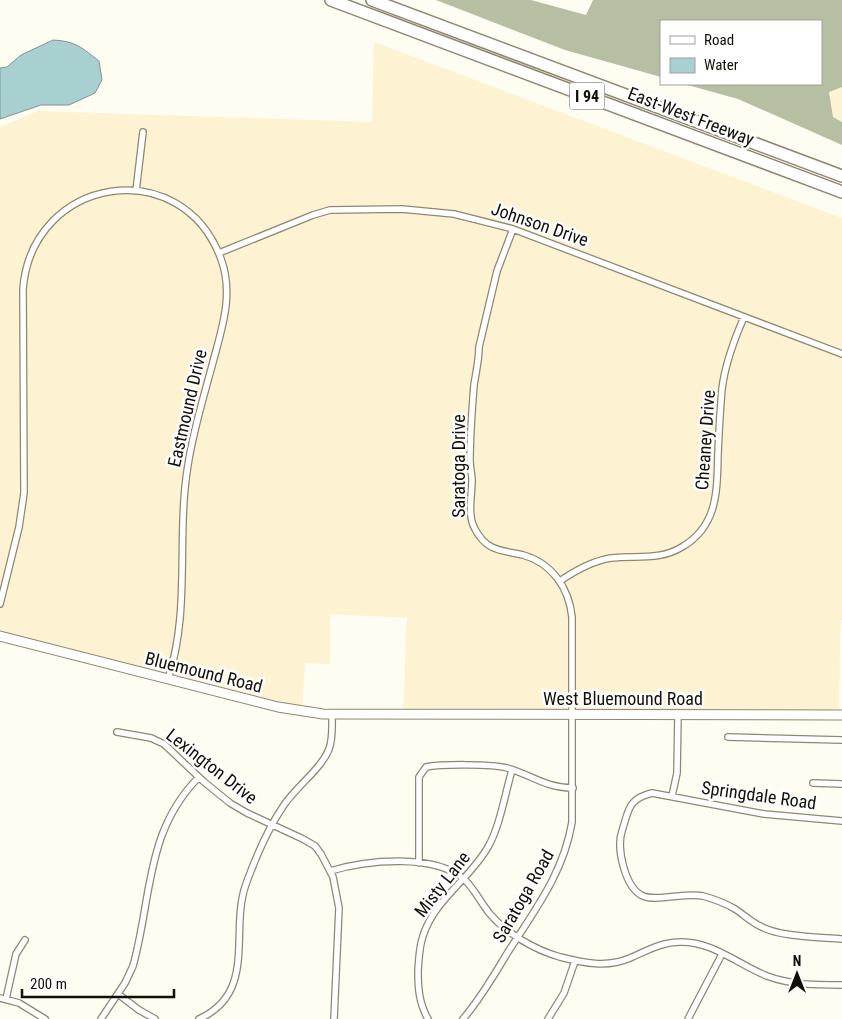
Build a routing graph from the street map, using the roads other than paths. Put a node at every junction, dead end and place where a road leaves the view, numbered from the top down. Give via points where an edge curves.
1 (331, 0) edge
2 (372, 0) edge
3 (143, 132) dead end
4 (842, 176) edge
5 (136, 191) junction
6 (842, 192) edge
7 (513, 228) junction
8 (219, 253) junction
9 (744, 317) junction
10 (842, 354) edge
11 (560, 581) junction
12 (0, 604) edge
13 (0, 636) edge
14 (168, 680) junction
15 (678, 714) junction
16 (332, 715) junction
17 (403, 715) joint
18 (572, 715) junction
19 (842, 715) edge
20 (117, 732) dead end
21 (728, 737) dead end
22 (842, 740) edge
23 (512, 770) junction
24 (199, 777) junction
25 (812, 783) dead end
26 (842, 784) edge
27 (573, 788) junction
28 (672, 796) junction
29 (842, 821) edge
30 (273, 826) junction
31 (419, 862) junction
32 (330, 871) junction
33 (463, 879) junction
34 (518, 936) junction
35 (842, 939) edge
36 (25, 940) dead end
37 (722, 954) junction
38 (575, 961) junction
39 (842, 986) edge
40 (118, 994) junction
41 (3, 998) edge
42 (45, 1019) edge
43 (101, 1019) edge
44 (155, 1019) edge
45 (198, 1019) edge
46 (334, 1019) edge
47 (428, 1019) edge
48 (463, 1019) edge
49 (548, 1019) edge
50 (688, 1019) edge

1 - 6 highway, East-West Freeway / I 94
2 - 4 highway, East-West Freeway / I 94
3 - 5 street
5 - 8 street, Eastmound Drive via 160,196 187,211 207,231
5 - 12 street, Eastmound Drive via 99,193 68,208 47,226 27,262 23,289 24,494
7 - 8 street, Johnson Drive via 435,211 338,209 313,215
7 - 9 street, Johnson Drive
7 - 11 street, Saratoga Drive via 497,271 479,347 472,415 471,517 474,529 485,543 502,552 533,559
8 - 14 street, Eastmound Drive via 227,279 227,299 188,464 182,513 180,622
9 - 10 street, Johnson Drive
9 - 11 street, Cheaney Drive via 731,351 723,386 717,494 704,527 688,543 670,553 649,558 598,560
11 - 18 street, Saratoga Drive via 571,609
13 - 14 main road, Bluemound Road
14 - 16 main road, Bluemound Road via 278,707
15 - 18 main road, West Bluemound Road
15 - 19 main road, West Bluemound Road
15 - 28 street via 677,773
16 - 17 main road, Bluemound Road
16 - 30 street via 331,743 326,756 286,803
17 - 18 main road, West Bluemound Road
18 - 27 street, Saratoga Road
20 - 24 street, Lexington Drive via 158,741
21 - 22 street
23 - 27 street via 551,786
23 - 31 street via 490,766 431,766 423,769 419,776
23 - 33 street, Misty Lane via 493,839
24 - 30 street, Lexington Drive via 237,808
24 - 40 street via 172,812 158,844 136,955
25 - 26 street, Springdale Road
27 - 34 street, Saratoga Road via 572,822 563,859
28 - 29 street, Springdale Road via 764,814
28 - 35 street, Springdale Road via 652,792 639,796 630,806 621,835 620,851 625,873 642,896 701,896 734,908 773,932
30 - 32 street, Lexington Drive via 315,846
30 - 45 street via 245,886 238,967 232,985 220,1004
31 - 32 street via 369,862
31 - 33 street via 442,866
32 - 46 street, Lexington Drive via 338,908
33 - 34 street via 492,916
33 - 47 street, Misty Lane via 433,914 421,943 418,990
34 - 38 street via 540,949
34 - 48 street, Saratoga Road
36 - 41 street via 16,954
37 - 38 street via 697,943 679,942 657,946 611,964
37 - 39 street via 780,980
37 - 50 street
38 - 49 street via 564,993
40 - 43 street
40 - 44 street
41 - 42 street via 19,1003

